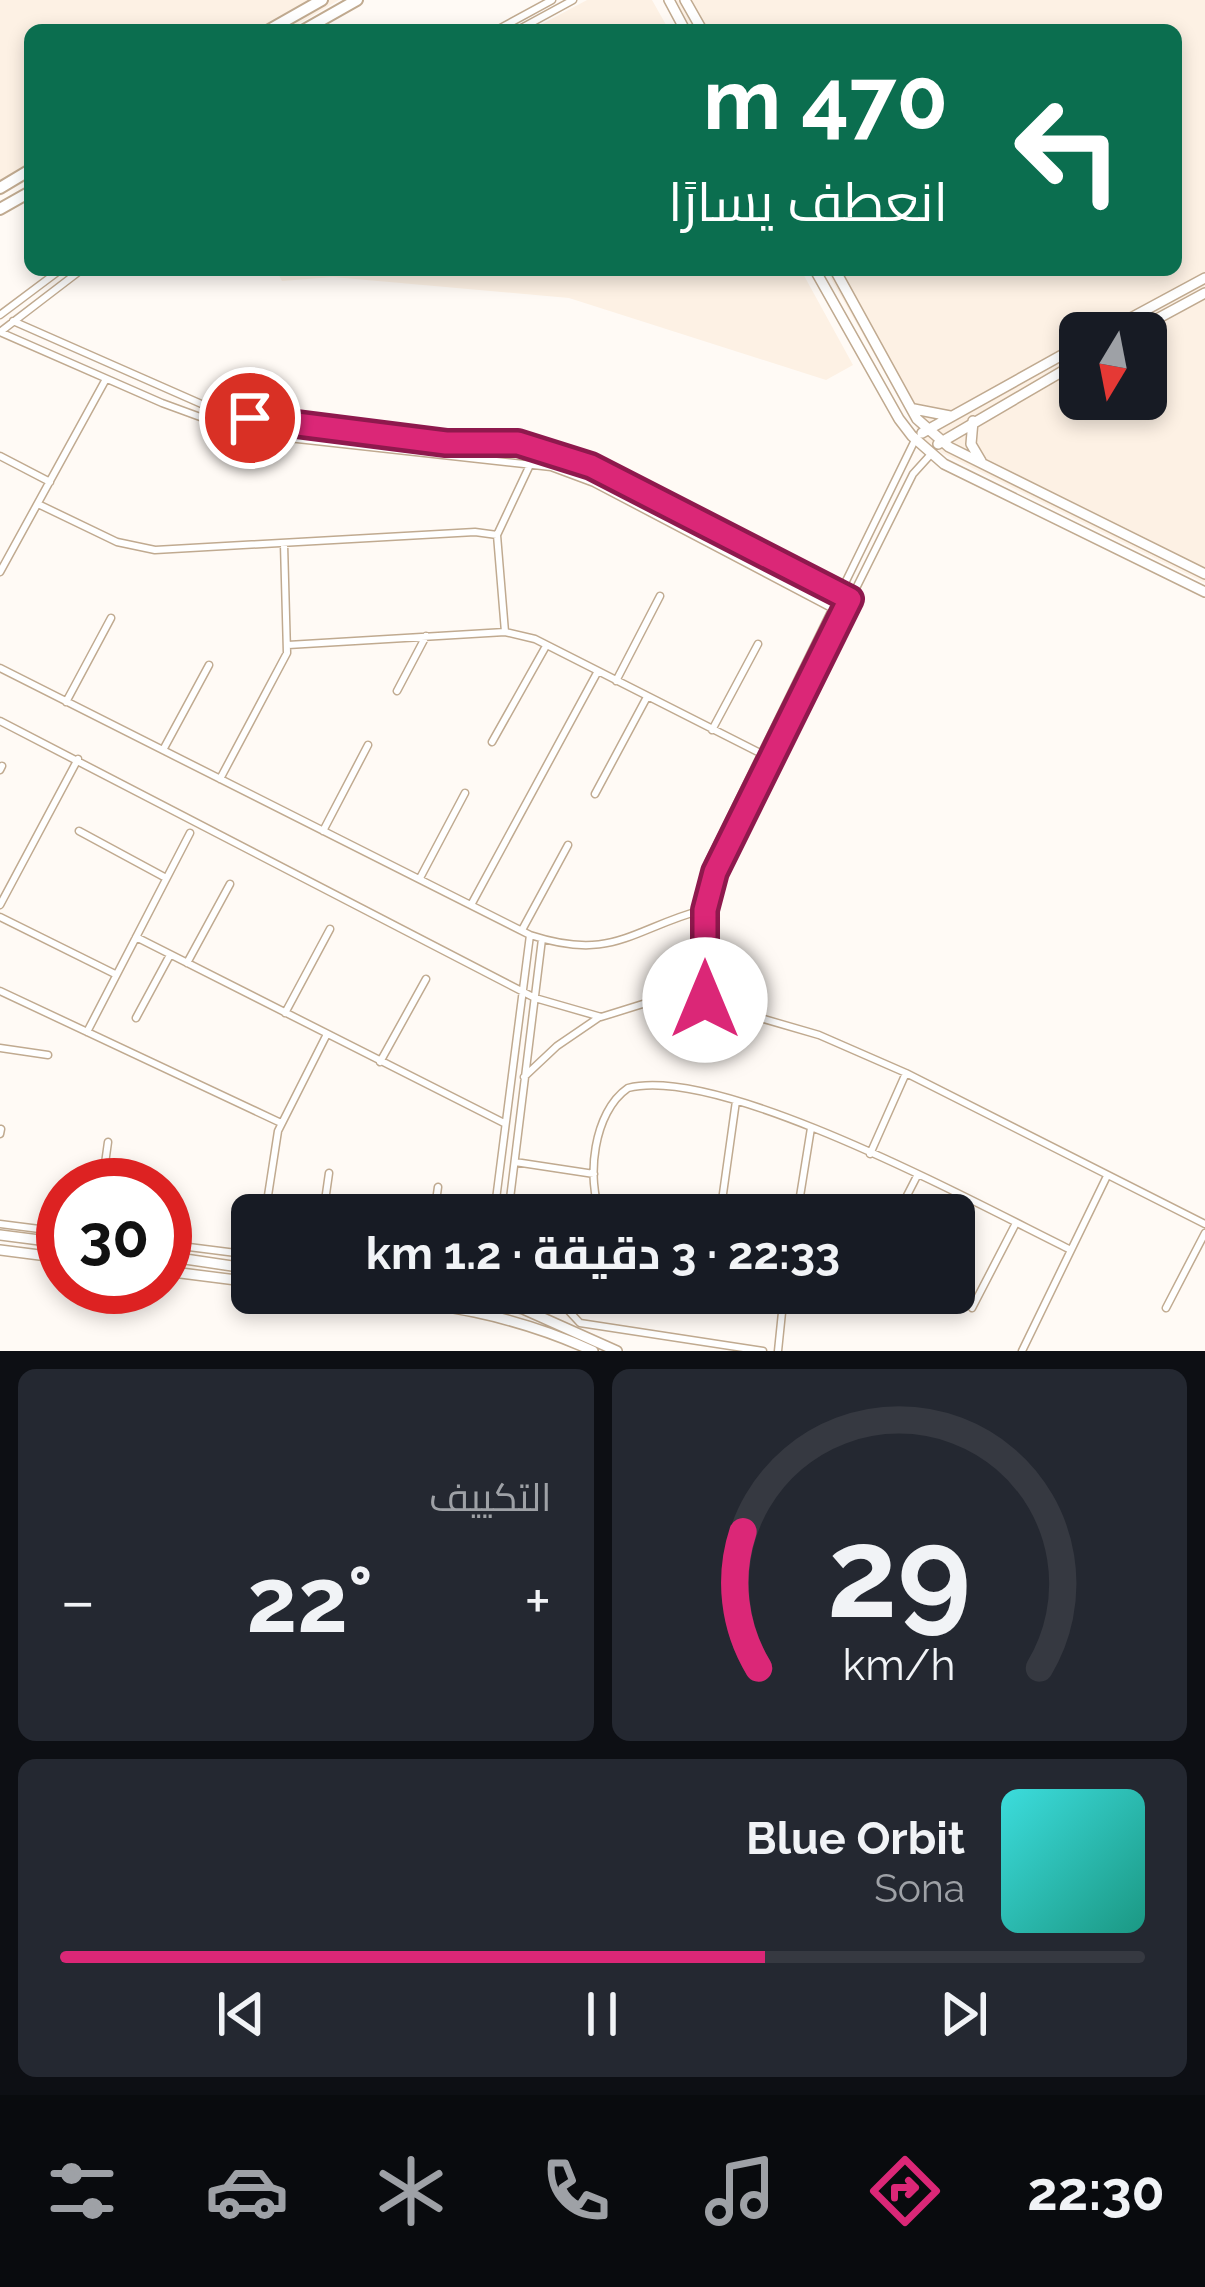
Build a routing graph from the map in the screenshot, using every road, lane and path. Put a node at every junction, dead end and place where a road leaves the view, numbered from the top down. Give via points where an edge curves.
1 (322, 0) edge
2 (356, 0) edge
3 (552, 0) edge
4 (573, 0) edge
5 (280, 24) edge
6 (314, 24) edge
7 (508, 24) edge
8 (529, 24) edge
9 (52, 276) edge
10 (73, 276) edge
11 (818, 276) edge
12 (838, 276) edge
13 (1204, 285) edge
14 (1147, 312) edge
15 (1164, 312) edge
16 (0, 315) edge
17 (13, 321) junction
18 (0, 332) edge
19 (1059, 356) edge
20 (1059, 373) edge
21 (1021, 377) junction
22 (106, 379) junction
23 (1005, 386) junction
24 (1028, 390) junction
25 (1011, 399) junction
26 (910, 408) junction
27 (950, 416) junction
28 (973, 420) junction
29 (926, 429) junction
30 (915, 440) junction
31 (940, 440) junction
32 (932, 453) junction
33 (0, 456) edge
34 (985, 464) junction
35 (529, 467) junction
36 (50, 482) junction
37 (892, 489) junction
38 (902, 494) junction
39 (38, 504) junction
40 (497, 535) junction
41 (284, 544) junction
42 (0, 572) edge
43 (1205, 574) edge
44 (1205, 592) edge
45 (841, 595) junction
46 (660, 596) dead end
47 (850, 599) junction
48 (832, 609) junction
49 (843, 614) junction
50 (111, 618) dead end
51 (506, 632) junction
52 (426, 636) junction
53 (758, 644) dead end
54 (288, 645) junction
55 (547, 645) junction
56 (209, 665) dead end
57 (0, 668) edge
58 (598, 671) junction
59 (616, 681) junction
60 (397, 691) dead end
61 (647, 697) junction
62 (66, 702) junction
63 (0, 721) edge
64 (712, 730) junction
65 (492, 742) dead end
66 (368, 745) dead end
67 (163, 750) junction
68 (760, 753) junction
69 (771, 758) junction
70 (78, 759) junction
71 (220, 779) junction
72 (465, 794) dead end
73 (595, 794) dead end
74 (80, 831) dead end
75 (322, 831) junction
76 (190, 833) dead end
77 (568, 845) dead end
78 (0, 872) edge
79 (167, 878) junction
80 (420, 878) junction
81 (14, 879) junction
82 (230, 884) dead end
83 (471, 904) junction
84 (0, 905) edge
85 (705, 910) junction
86 (694, 912) junction
87 (0, 917) edge
88 (330, 929) dead end
89 (526, 932) junction
90 (136, 937) junction
91 (542, 939) junction
92 (170, 955) junction
93 (187, 963) junction
94 (116, 975) junction
95 (426, 979) dead end
96 (0, 991) edge
97 (525, 992) junction
98 (688, 997) junction
99 (535, 998) junction
100 (705, 1000) junction
101 (285, 1013) junction
102 (601, 1017) junction
103 (136, 1018) dead end
104 (86, 1033) junction
105 (327, 1034) junction
106 (0, 1048) edge
107 (48, 1055) dead end
108 (380, 1061) junction
109 (906, 1072) junction
110 (522, 1080) junction
111 (736, 1102) junction
112 (280, 1123) junction
113 (504, 1123) junction
114 (811, 1128) junction
115 (108, 1142) dead end
116 (870, 1154) junction
117 (106, 1158) edge
118 (513, 1162) junction
119 (329, 1173) dead end
120 (594, 1174) junction
121 (917, 1176) junction
122 (1107, 1176) junction
123 (438, 1186) dead end
124 (268, 1194) edge
125 (326, 1194) edge
126 (437, 1194) edge
127 (496, 1194) edge
128 (511, 1194) edge
129 (598, 1194) edge
130 (723, 1194) edge
131 (800, 1194) edge
132 (908, 1194) edge
133 (1016, 1223) junction
134 (0, 1224) edge
135 (36, 1229) edge
136 (1205, 1229) edge
137 (0, 1234) edge
138 (36, 1239) edge
139 (192, 1247) edge
140 (1069, 1249) junction
141 (0, 1250) edge
142 (231, 1252) edge
143 (36, 1255) edge
144 (192, 1260) edge
145 (231, 1266) edge
146 (192, 1274) edge
147 (231, 1279) edge
148 (975, 1302) edge
149 (1166, 1308) dead end
150 (486, 1314) edge
151 (540, 1314) edge
152 (567, 1314) edge
153 (782, 1314) edge
154 (500, 1316) joint
155 (577, 1328) junction
156 (593, 1351) edge
157 (616, 1351) edge
158 (763, 1351) edge
159 (778, 1351) edge
160 (1022, 1351) edge

1 - 5 main road
2 - 6 main road
3 - 7 street
4 - 8 street
9 - 16 street
10 - 17 street
11 - 30 street
12 - 26 street
13 - 14 street
13 - 15 street
17 - 18 street
17 - 45 street via 250,418 555,453
18 - 22 street
19 - 21 street
20 - 24 street
21 - 23 street
21 - 24 street
22 - 35 street via 244,433
22 - 36 street
23 - 25 street
23 - 27 street
24 - 25 street
25 - 28 street
26 - 27 street
26 - 29 street
27 - 29 street
28 - 31 street
28 - 34 street via 971,444
29 - 30 street
29 - 31 street
30 - 32 street
30 - 37 street
31 - 32 street
31 - 34 street
32 - 38 street
32 - 44 street
33 - 36 street
34 - 43 street
35 - 40 street
35 - 48 street via 594,483
36 - 39 street
37 - 38 street
37 - 45 street
38 - 47 street
39 - 41 street via 136,548
39 - 42 street
40 - 41 street
40 - 51 street
41 - 54 street
45 - 47 street
45 - 48 street
46 - 59 street
47 - 49 street
48 - 49 street
48 - 68 street
49 - 69 street
50 - 62 street
51 - 52 street
51 - 55 street
52 - 54 street
52 - 60 street
53 - 64 street
54 - 71 street
55 - 58 street
55 - 65 street
56 - 67 street
57 - 62 street
58 - 59 street
58 - 83 street
59 - 61 street
61 - 64 street
61 - 73 street
62 - 67 street
63 - 70 street
64 - 68 street
66 - 75 street
67 - 71 street
68 - 69 street
68 - 86 street
69 - 85 street
70 - 81 street
70 - 97 street
71 - 75 street
72 - 80 street
74 - 79 street
75 - 80 street
76 - 79 street
77 - 89 street
78 - 81 street
79 - 90 street
80 - 83 street
81 - 84 street
82 - 93 street
83 - 89 street
85 - 86 street
85 - 100 street
86 - 91 street via 615,944
86 - 98 street
87 - 94 street
88 - 101 street
89 - 91 street
89 - 97 street
90 - 92 street
90 - 94 street
91 - 99 street
92 - 93 street
92 - 103 street
93 - 101 street
94 - 104 street
95 - 108 street
96 - 104 street
97 - 99 street
97 - 113 street
98 - 100 street
98 - 102 street
99 - 102 street
99 - 110 street
100 - 109 street
101 - 105 street
102 - 110 street
104 - 112 street
105 - 108 street
105 - 112 street
106 - 107 street
108 - 113 street
109 - 116 street
109 - 122 street
110 - 118 street
111 - 114 street
111 - 120 street via 698,1089 628,1088 600,1131
111 - 130 street
112 - 124 street
113 - 127 street
114 - 116 street
114 - 131 street
115 - 117 street
116 - 121 street
118 - 120 street
118 - 128 street
119 - 125 street
120 - 129 street
121 - 132 street
121 - 133 street
122 - 136 street
122 - 140 street
123 - 126 street
133 - 140 street
133 - 148 street
134 - 135 street
136 - 149 street
137 - 138 street
139 - 142 street
140 - 160 street
141 - 143 street
144 - 145 street
146 - 147 street
150 - 154 street
151 - 155 street
152 - 155 street
153 - 159 street
154 - 156 street
155 - 157 street
155 - 158 street

